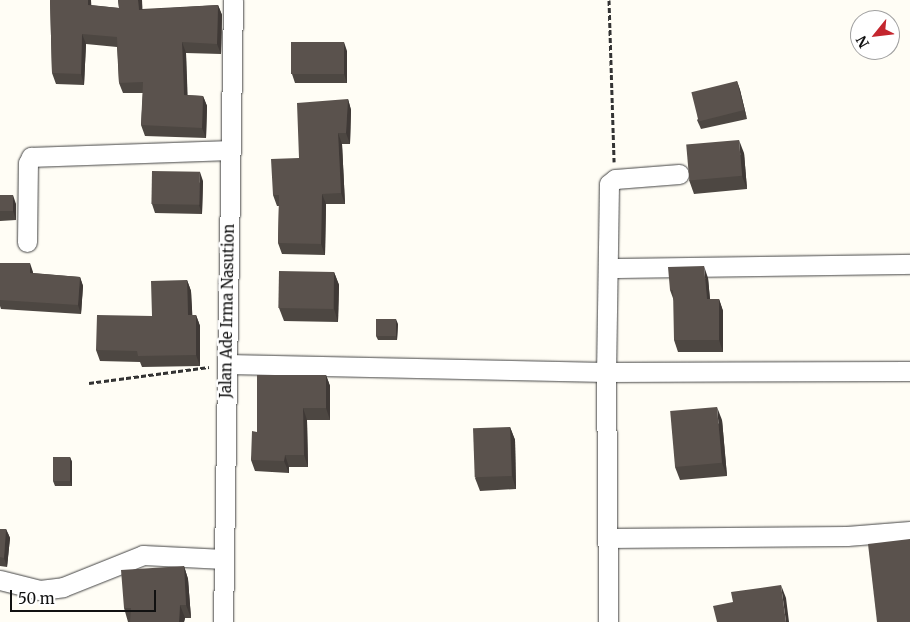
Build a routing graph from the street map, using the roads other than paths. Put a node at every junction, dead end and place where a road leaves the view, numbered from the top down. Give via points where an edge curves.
1 (232, 0) edge
2 (229, 150) junction
3 (679, 174) dead end
4 (27, 242) dead end
5 (910, 264) edge
6 (610, 268) junction
7 (227, 364) junction
8 (606, 372) junction
9 (910, 372) edge
10 (910, 531) edge
11 (607, 538) junction
12 (224, 559) junction
13 (0, 580) edge
14 (223, 622) edge
15 (608, 622) edge

1 - 2 street, Jalan Ade Irma Nasution
2 - 4 street via 31,157
2 - 7 street, Jalan Ade Irma Nasution
3 - 6 street via 614,179 608,191
5 - 6 street
6 - 8 street
7 - 8 street
7 - 12 street, Jalan Ade Irma Nasution
8 - 9 street
8 - 11 street
10 - 11 street via 847,536
11 - 15 street
12 - 13 street via 142,555 63,587 40,590
12 - 14 street, Jalan Ade Irma Nasution

